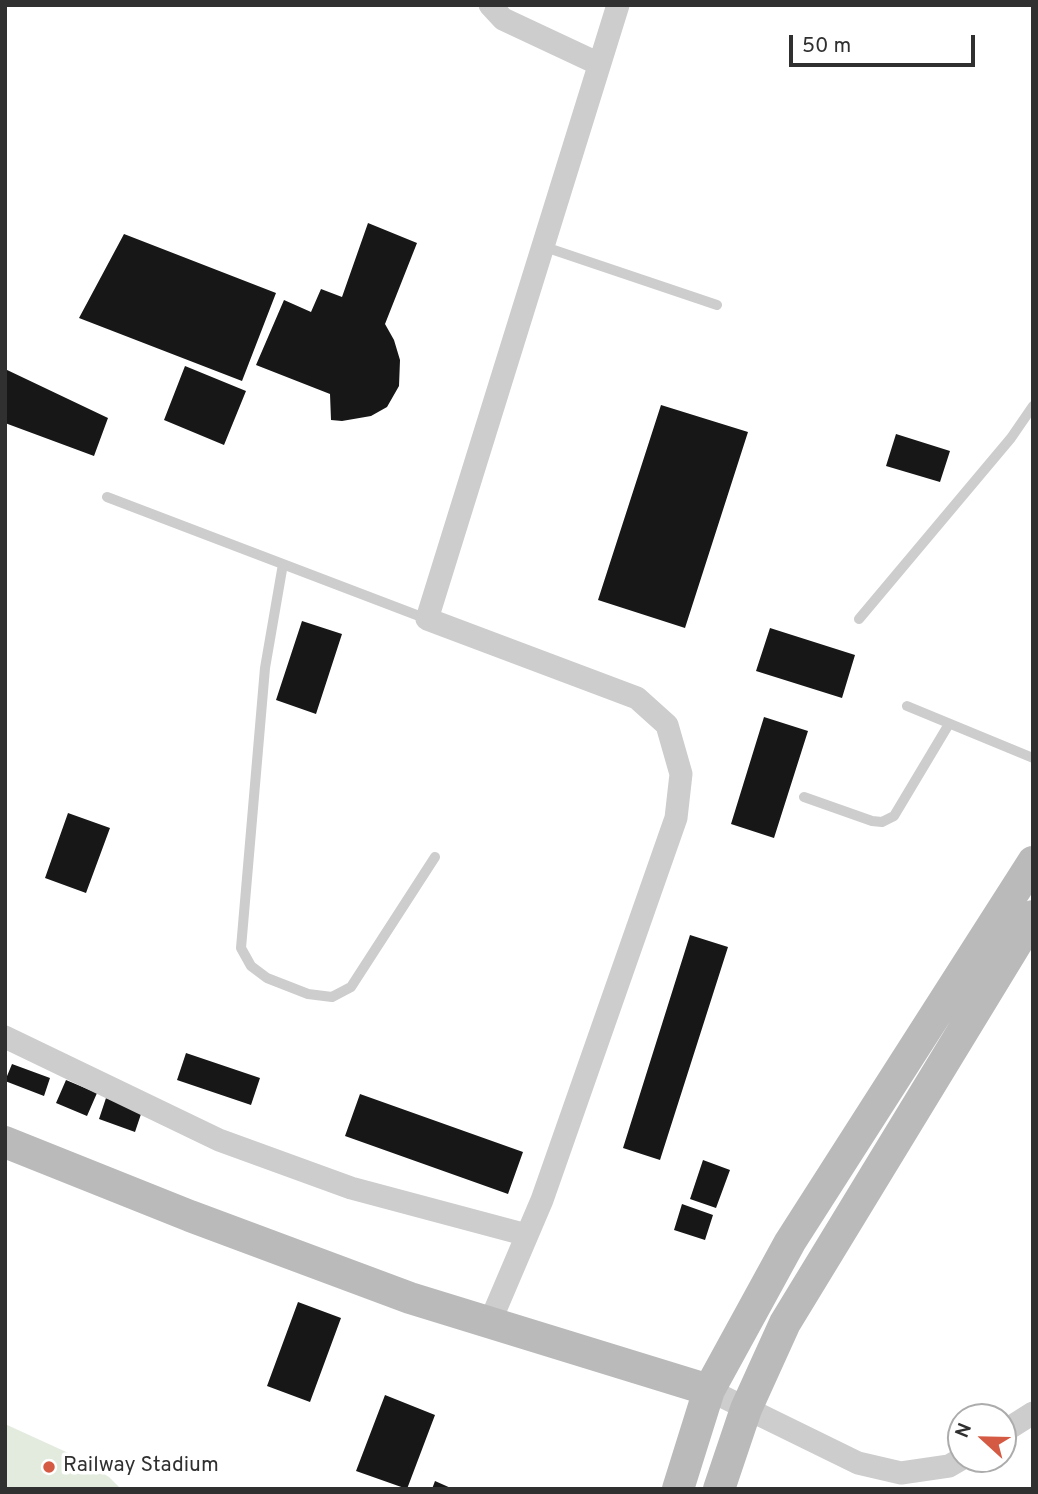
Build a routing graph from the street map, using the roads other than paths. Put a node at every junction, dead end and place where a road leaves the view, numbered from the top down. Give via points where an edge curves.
1 (490, 5) edge
2 (618, 5) edge
3 (599, 64) junction
4 (542, 246) junction
5 (717, 305) dead end
6 (1033, 406) edge
7 (107, 497) dead end
8 (283, 564) junction
9 (427, 619) junction
10 (859, 620) dead end
11 (907, 706) dead end
12 (949, 724) junction
13 (1033, 758) edge
14 (804, 797) dead end
15 (435, 857) dead end
16 (1033, 862) edge
17 (1033, 916) edge
18 (5, 1037) edge
19 (5, 1142) edge
20 (527, 1235) junction
21 (490, 1322) junction
22 (709, 1390) junction
23 (746, 1409) junction
24 (1033, 1413) edge
25 (1017, 1423) edge
26 (947, 1466) edge
27 (678, 1489) edge
28 (719, 1489) edge

1 - 3 street via 503,19
2 - 3 street
3 - 4 street
4 - 5 lane
4 - 9 street
6 - 10 lane
7 - 8 lane
8 - 9 lane
8 - 15 lane via 265,668 241,948 251,966 267,978 308,994 332,997 351,987
9 - 20 street via 637,698 667,725 681,774 676,818
11 - 12 lane
12 - 13 lane
12 - 14 lane via 894,816 872,821
16 - 22 street via 790,1242
17 - 23 street via 785,1323
18 - 20 street via 219,1140 351,1188
19 - 21 street via 397,1294
20 - 21 street
21 - 22 street
22 - 23 street
22 - 27 street
23 - 26 street via 858,1463 901,1473
23 - 28 street
24 - 25 street

